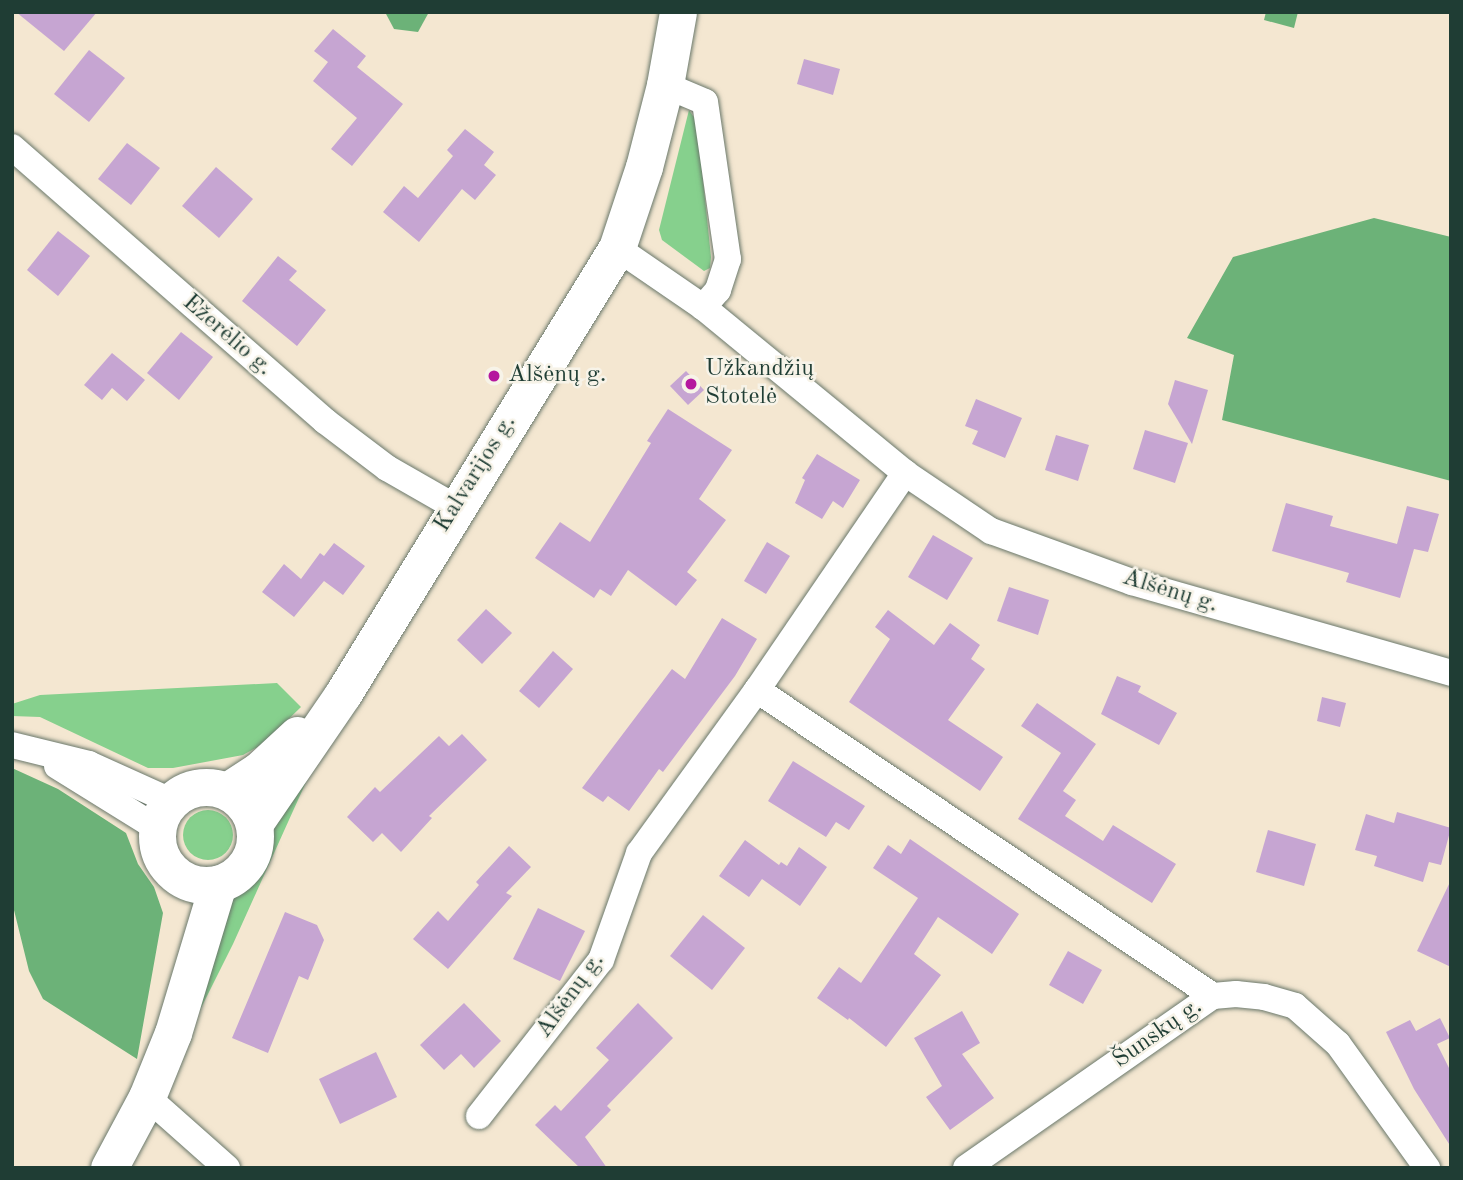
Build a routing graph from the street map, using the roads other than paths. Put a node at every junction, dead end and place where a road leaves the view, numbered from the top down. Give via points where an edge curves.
1 (678, 12) edge
2 (665, 85) junction
3 (12, 147) edge
4 (617, 248) junction
5 (704, 307) junction
6 (905, 473) junction
7 (455, 508) junction
8 (1451, 673) edge
9 (757, 690) junction
10 (343, 694) junction
11 (19, 746) edge
12 (227, 791) junction
13 (164, 814) junction
14 (254, 824) junction
15 (173, 873) junction
16 (218, 884) junction
17 (1213, 996) junction
18 (173, 1033) junction
19 (147, 1097) junction
20 (479, 1116) dead end
21 (109, 1168) edge
22 (227, 1168) edge
23 (966, 1168) edge
24 (1427, 1168) edge

1 - 2 main road, Kalvarijos g.
2 - 4 main road, Kalvarijos g.
2 - 5 street via 705,103 728,258 718,289
3 - 7 street, Ežerėlio g. via 325,421 387,468
4 - 5 street, Alšėnų g.
4 - 7 main road, Kalvarijos g.
5 - 6 street, Alšėnų g.
6 - 8 street, Alšėnų g. via 1003,536 1132,582
6 - 9 street, Alšėnų g.
7 - 10 main road, Kalvarijos g.
9 - 17 street
9 - 20 street, Alšėnų g. via 639,853 601,960
10 - 12 main road, Kalvarijos g. via 258,771
10 - 14 main road, Kalvarijos g.
11 - 13 street via 89,764
12 - 13 main road via 198,787
12 - 14 main road via 239,799
13 - 15 main road via 157,844
14 - 16 main road via 254,847 244,867
15 - 16 main road via 202,885
15 - 18 main road via 181,912
16 - 18 main road
17 - 23 street, Šunskų g.
17 - 24 street, Šunskų g. via 1264,997 1294,1006 1338,1044
18 - 19 main road
19 - 21 main road
19 - 22 street

